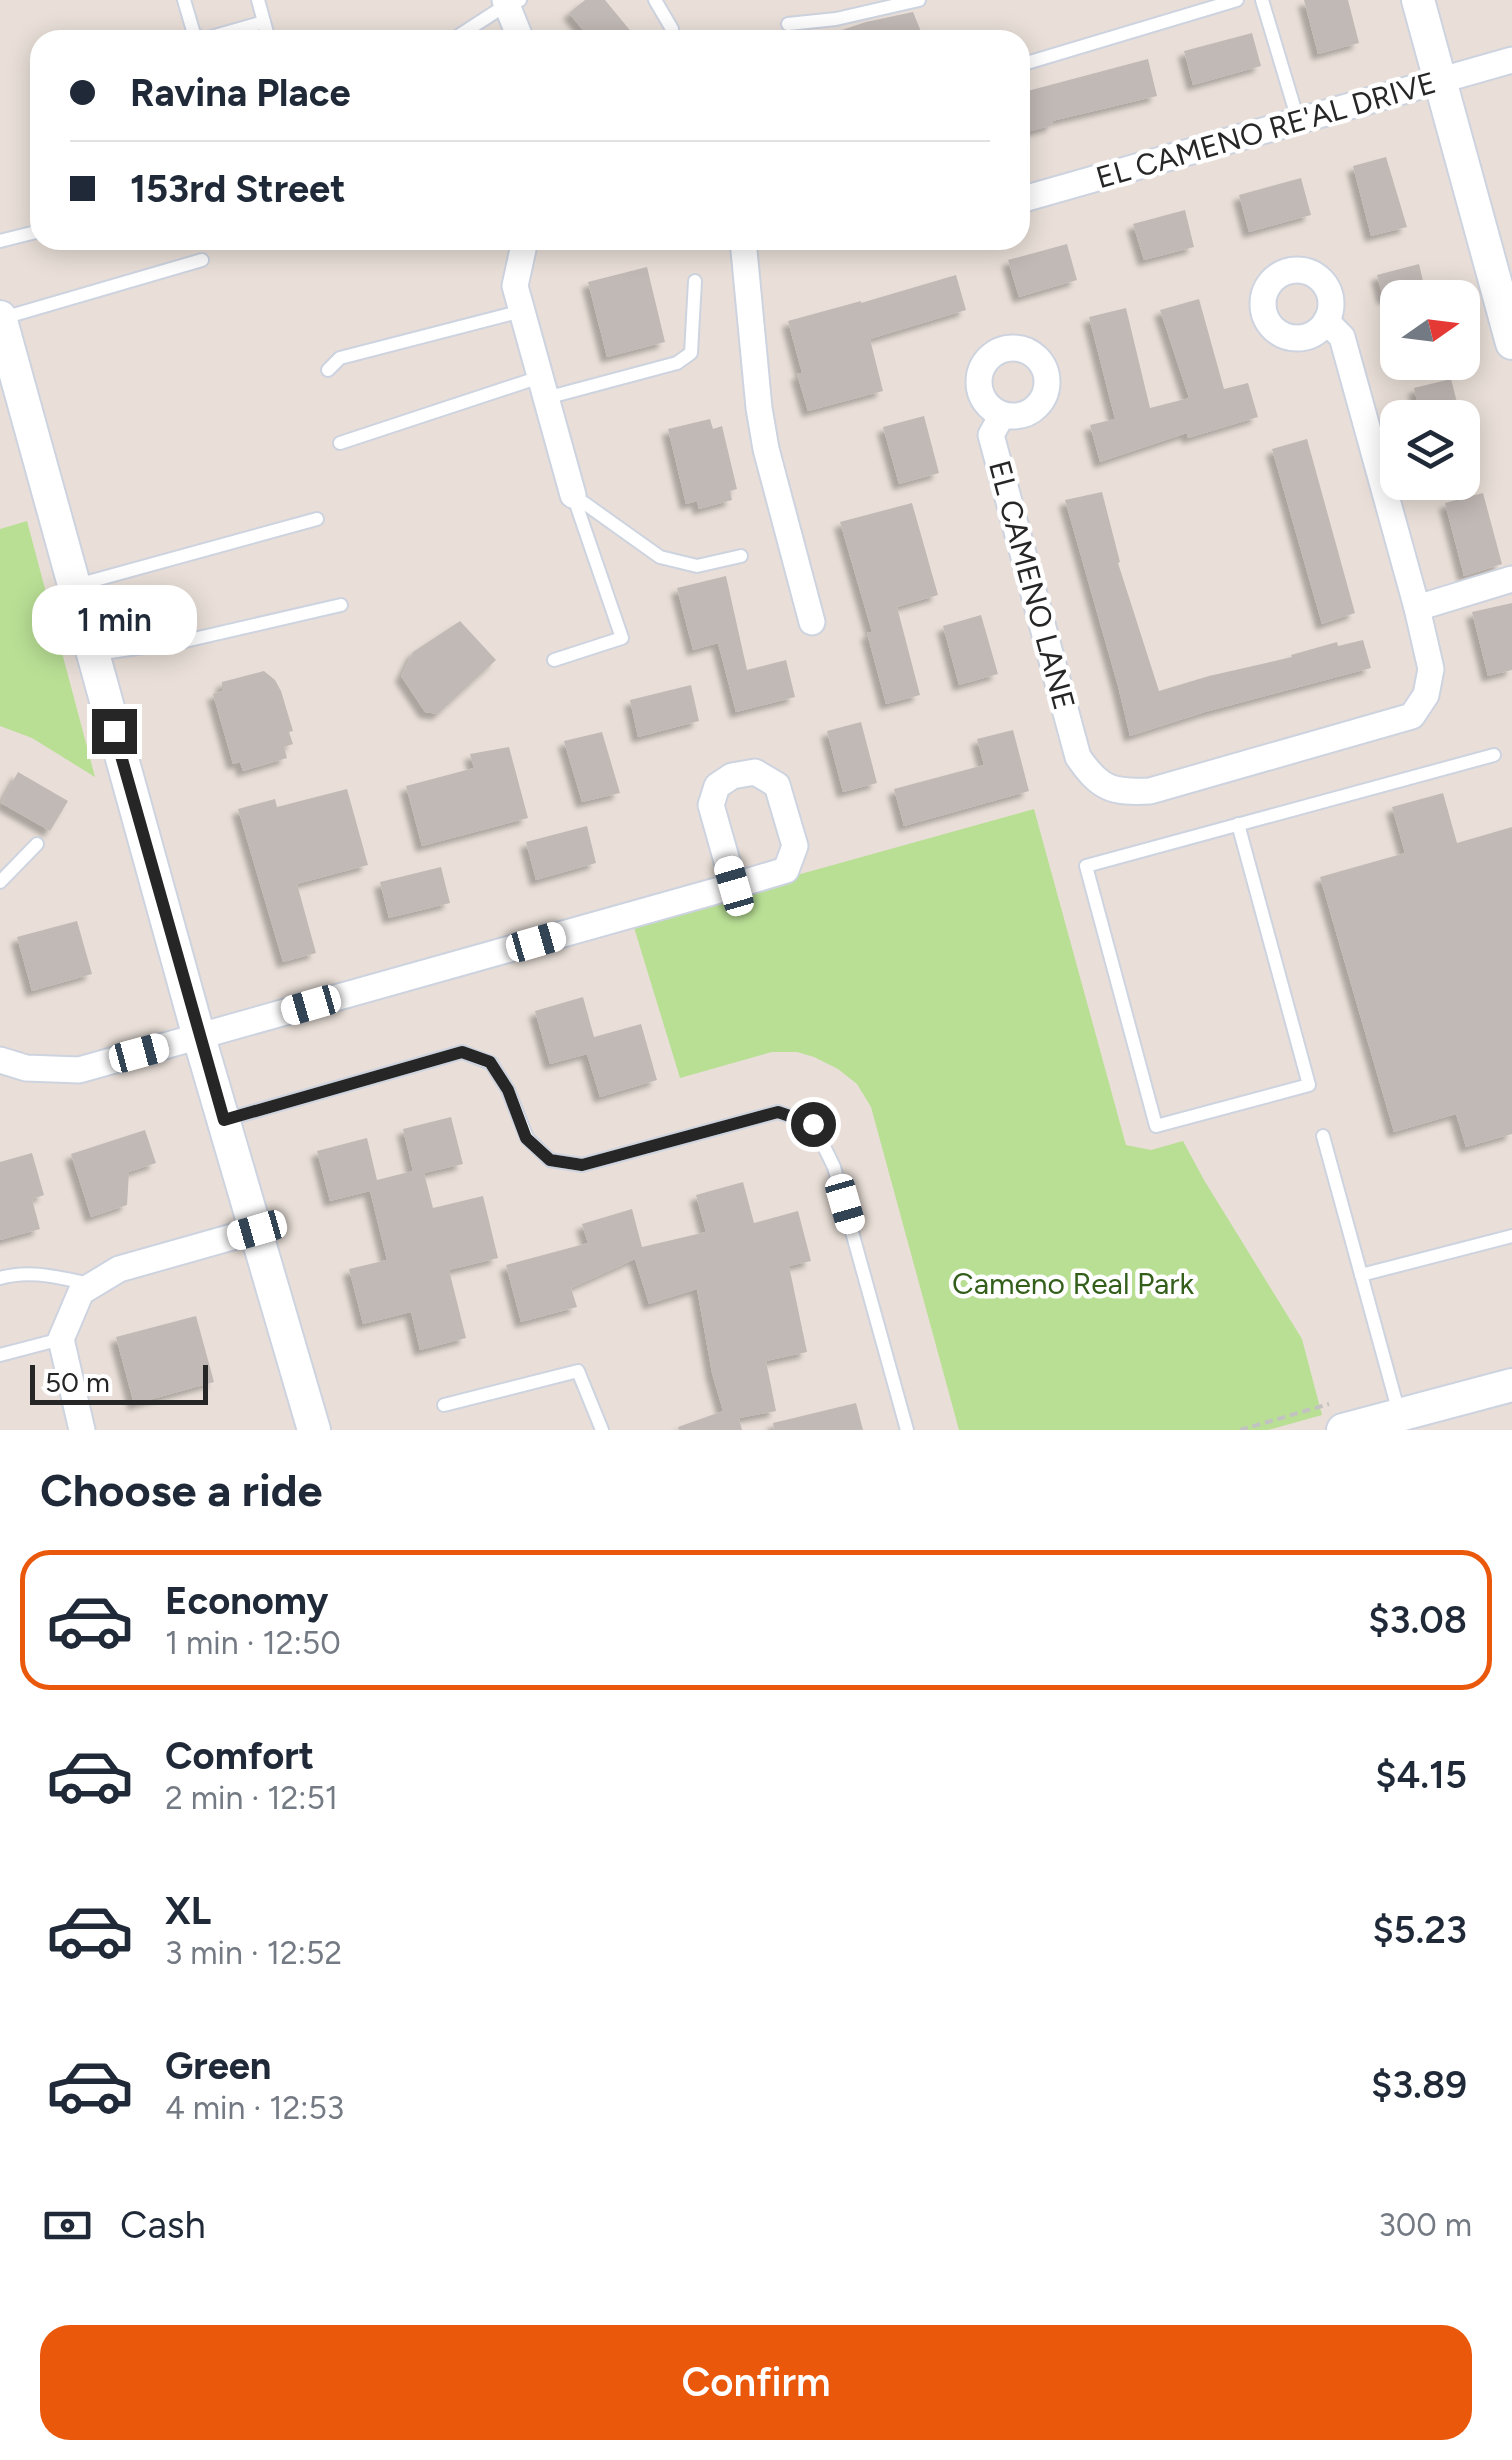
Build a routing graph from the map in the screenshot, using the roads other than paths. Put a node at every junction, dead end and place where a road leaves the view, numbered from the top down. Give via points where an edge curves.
1 (184, 0) edge
2 (258, 0) edge
3 (654, 0) edge
4 (914, 0) edge
5 (1236, 0) edge
6 (1262, 0) edge
7 (1418, 0) edge
8 (510, 2) edge
9 (264, 22) junction
10 (788, 24) dead end
11 (672, 28) dead end
12 (193, 30) edge
13 (234, 30) edge
14 (266, 30) edge
15 (467, 30) edge
16 (519, 30) edge
17 (1512, 60) edge
18 (1030, 62) edge
19 (1440, 80) junction
20 (1298, 120) junction
21 (1030, 197) edge
22 (30, 233) edge
23 (0, 241) edge
24 (523, 250) edge
25 (744, 250) edge
26 (202, 260) dead end
27 (696, 281) dead end
28 (522, 311) junction
29 (0, 318) edge
30 (1326, 321) dead end
31 (1512, 343) edge
32 (328, 370) dead end
33 (543, 387) junction
34 (1002, 415) dead end
35 (340, 443) dead end
36 (573, 495) junction
37 (317, 519) dead end
38 (741, 556) dead end
39 (1512, 579) edge
40 (74, 586) junction
41 (342, 605) dead end
42 (1417, 608) junction
43 (812, 622) dead end
44 (93, 655) junction
45 (554, 660) dead end
46 (1494, 756) dead end
47 (1238, 824) junction
48 (37, 844) dead end
49 (0, 882) edge
50 (734, 886) junction
51 (199, 1036) junction
52 (0, 1060) edge
53 (224, 1120) junction
54 (1323, 1136) dead end
55 (257, 1230) junction
56 (1512, 1236) edge
57 (1361, 1275) junction
58 (0, 1278) edge
59 (93, 1285) junction
60 (62, 1339) junction
61 (0, 1355) edge
62 (1512, 1385) edge
63 (444, 1405) dead end
64 (1399, 1415) junction
65 (82, 1430) edge
66 (314, 1430) edge
67 (602, 1430) edge
68 (907, 1430) edge
69 (1343, 1430) edge

1 - 12 lane
2 - 9 lane
3 - 11 lane
4 - 10 lane
5 - 18 lane
6 - 20 lane
7 - 19 street
8 - 15 lane
8 - 16 street
9 - 13 lane
9 - 14 lane
17 - 19 street, EL CAMENO RE'AL DRIVE
19 - 20 street, EL CAMENO RE'AL DRIVE
19 - 31 street
20 - 21 street, EL CAMENO RE'AL DRIVE
22 - 23 lane
24 - 28 street via 514,286
25 - 43 street via 758,408
26 - 29 lane
27 - 33 lane via 691,353 678,363
28 - 32 lane via 340,358
28 - 33 street
29 - 40 street
30 - 42 street via 1342,337
33 - 35 lane
33 - 36 street
34 - 42 street, EL CAMENO LANE via 991,434 1078,757 1089,773 1122,793 1150,791 1412,716 1432,669
36 - 38 lane via 660,557 697,566
36 - 45 lane via 622,638
37 - 40 lane
39 - 42 street
40 - 44 street
41 - 44 lane
44 - 51 street
46 - 47 lane
47 - 47 lane via 1086,866 1156,1126 1309,1085
48 - 49 lane
50 - 50 street via 711,806 718,786 756,772 778,785 796,846 786,870
50 - 51 street
51 - 52 street via 79,1070
51 - 53 street
53 - 55 street
53 - 68 lane via 462,1052 490,1062 526,1138 550,1160 582,1165 778,1112 813,1124 834,1167
54 - 57 lane
55 - 59 street via 120,1269
55 - 66 street
56 - 57 lane
57 - 64 lane
58 - 59 lane via 36,1273
59 - 60 street via 81,1292
60 - 61 lane
60 - 65 street
62 - 64 street
63 - 67 lane via 578,1371
64 - 69 street

